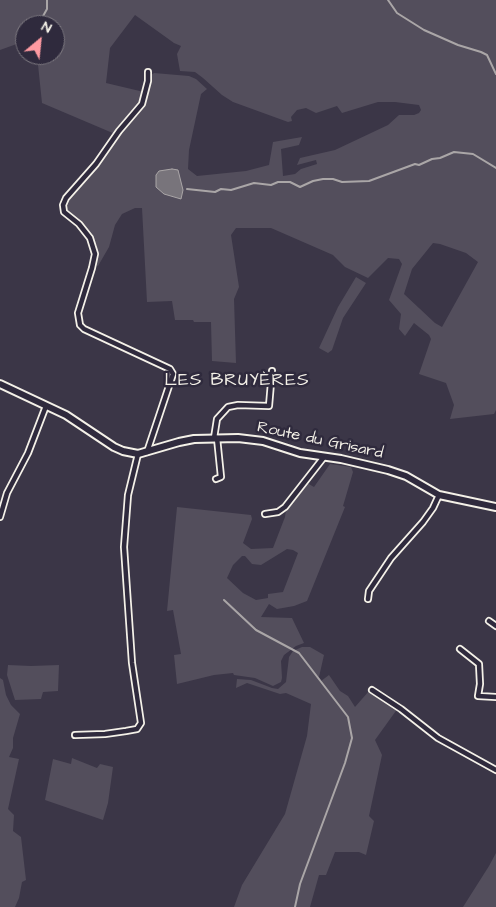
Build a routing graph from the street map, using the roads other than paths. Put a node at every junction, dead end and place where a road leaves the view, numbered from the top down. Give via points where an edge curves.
1 (148, 72) dead end
2 (272, 371) dead end
3 (0, 384) edge
4 (46, 406) junction
5 (215, 438) junction
6 (147, 452) junction
7 (138, 454) junction
8 (324, 457) junction
9 (216, 479) dead end
10 (439, 495) junction
11 (496, 507) edge
12 (266, 514) dead end
13 (0, 516) edge
14 (368, 600) dead end
15 (489, 621) dead end
16 (496, 626) edge
17 (460, 649) dead end
18 (372, 690) dead end
19 (496, 697) edge
20 (75, 735) dead end
21 (496, 770) edge

1 - 6 street via 142,104 63,204 64,212 90,238 95,254 78,313 80,325 170,369 173,374
2 - 5 street via 269,406 228,407 217,419
3 - 4 street, Route du Grisard
4 - 7 street, Route du Grisard via 75,420 123,452
4 - 13 street
5 - 6 street, Route du Grisard via 187,440
5 - 8 street, Route du Grisard via 263,441
5 - 9 street via 221,477
6 - 7 street, Route du Grisard
7 - 20 street via 128,495 124,547 132,663 141,723 137,729
8 - 10 street, Route du Grisard via 396,473
8 - 12 street via 285,507
10 - 11 street, Route du Grisard
10 - 14 street via 423,522 391,558 369,591
15 - 16 street
17 - 19 street via 479,664 478,696
18 - 21 street via 438,738

